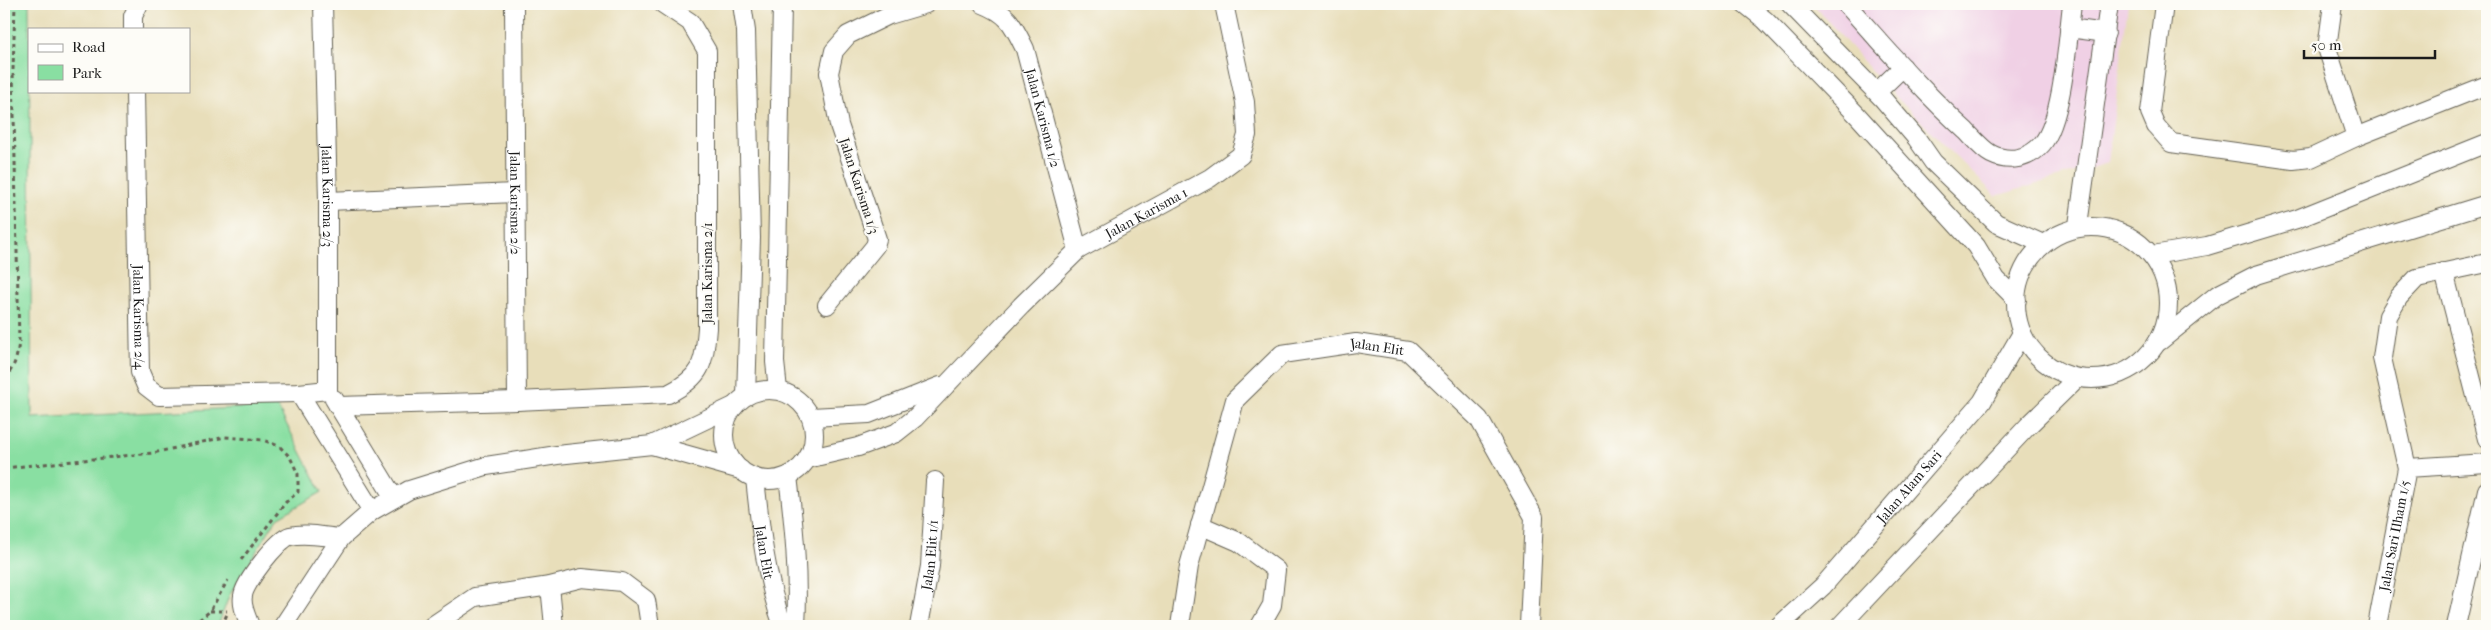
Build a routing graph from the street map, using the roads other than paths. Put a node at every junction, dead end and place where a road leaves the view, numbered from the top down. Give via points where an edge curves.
1 (139, 4) edge
2 (324, 4) edge
3 (514, 4) edge
4 (663, 4) edge
5 (742, 4) edge
6 (782, 4) edge
7 (926, 4) edge
8 (983, 4) edge
9 (1224, 4) edge
10 (1745, 4) edge
11 (1790, 4) edge
12 (1846, 4) edge
13 (2072, 4) edge
14 (2110, 4) edge
15 (2164, 4) edge
16 (2333, 4) edge
17 (133, 28) edge
18 (2069, 28) junction
19 (2106, 33) junction
20 (1903, 67) junction
21 (2487, 85) edge
22 (134, 92) edge
23 (1877, 92) junction
24 (2356, 137) junction
25 (2487, 143) edge
26 (515, 193) junction
27 (328, 201) junction
28 (2487, 204) edge
29 (2078, 225) junction
30 (2044, 244) junction
31 (1078, 250) junction
32 (2153, 255) junction
33 (2487, 263) edge
34 (2444, 272) junction
35 (2017, 300) junction
36 (827, 305) dead end
37 (2022, 333) junction
38 (2157, 343) junction
39 (2077, 378) junction
40 (945, 384) junction
41 (328, 390) junction
42 (778, 390) junction
43 (299, 393) junction
44 (517, 401) junction
45 (740, 401) junction
46 (338, 406) junction
47 (810, 417) junction
48 (2487, 439) edge
49 (652, 444) junction
50 (807, 459) junction
51 (2487, 463) edge
52 (2407, 468) junction
53 (748, 474) junction
54 (788, 476) junction
55 (935, 481) dead end
56 (2487, 490) edge
57 (394, 498) junction
58 (372, 511) junction
59 (1200, 525) junction
60 (341, 538) junction
61 (550, 586) junction
62 (250, 626) edge
63 (283, 626) edge
64 (432, 626) edge
65 (554, 626) edge
66 (650, 626) edge
67 (783, 626) edge
68 (796, 626) edge
69 (919, 626) edge
70 (1180, 626) edge
71 (1260, 626) edge
72 (1528, 626) edge
73 (1779, 626) edge
74 (1840, 626) edge
75 (2377, 626) edge
76 (2456, 626) edge

1 - 17 street via 133,16
2 - 27 street, Jalan Karisma 2/3
3 - 26 street, Jalan Karisma 2/2
4 - 44 street, Jalan Karisma 2/1 via 690,22 707,51 707,328 705,355 699,372 668,394
5 - 45 street via 746,31 751,238
6 - 42 street
7 - 36 street, Jalan Karisma 1/3 via 889,15 848,35 834,51 829,73 839,125 877,239 876,246
8 - 31 street, Jalan Karisma 1/2 via 1000,10 1013,23 1025,49
9 - 31 street, Jalan Karisma 1 via 1246,102 1247,135 1241,155 1210,178
10 - 35 street via 1765,20 1857,115 1976,246 1996,279
11 - 23 street
12 - 20 street
13 - 18 street
14 - 19 street
15 - 24 street via 2150,112 2156,126 2171,143 2293,160 2311,158
16 - 24 street via 2327,48
18 - 19 street
18 - 20 street via 2059,99 2050,130 2042,144 2026,157 2011,160 1990,154
19 - 29 street
20 - 23 street
21 - 24 street
22 - 43 street, Jalan Karisma 2/4 via 140,372 146,386 159,396
23 - 30 street via 1933,162 1996,223
25 - 32 street via 2296,220 2208,246
26 - 27 street
26 - 44 street, Jalan Karisma 2/2
27 - 41 street, Jalan Karisma 2/3
28 - 38 street via 2256,275 2217,295
29 - 30 street
29 - 32 street via 2112,229 2135,239
30 - 35 street via 2027,262 2018,285
31 - 40 street, Jalan Karisma 1
32 - 38 street via 2164,276 2168,298 2166,322
33 - 34 street
34 - 48 street
34 - 52 street, Jalan Sari Ilham 1/5 via 2417,278 2399,297 2388,316 2382,358
35 - 37 street
37 - 39 street via 2035,354 2054,369
37 - 73 street, Jalan Alam Sari via 1982,402 1823,586
38 - 39 street via 2142,361 2122,373 2100,379
39 - 74 street
40 - 47 street, Jalan Karisma 1 via 869,414
40 - 50 street, Jalan Karisma 1 via 915,418 896,433 858,447
41 - 43 street, Jalan Karisma 2/4
41 - 46 street
42 - 45 street via 762,390
42 - 47 street via 797,400
43 - 58 street
44 - 46 street, Jalan Karisma 2/1
45 - 49 street
45 - 53 street via 724,428 724,440 733,462
46 - 57 street
47 - 50 street via 814,439
49 - 53 street
49 - 57 street via 486,466 409,490
50 - 54 street
51 - 52 street
52 - 75 street, Jalan Sari Ilham 1/5
53 - 54 street via 771,480
53 - 67 street, Jalan Elit via 775,606
54 - 68 street, Jalan Elit via 798,601
55 - 69 street, Jalan Elit 1/1 via 930,566
56 - 76 street
57 - 58 street
58 - 60 street
59 - 70 street, Jalan Elit via 1189,566
59 - 71 street via 1239,542 1276,570 1272,605
59 - 72 street, Jalan Elit via 1235,400 1282,354 1356,343 1408,352 1479,419 1534,517
60 - 62 street via 289,536 278,543 243,594 242,603
60 - 63 street
61 - 64 street via 475,597
61 - 65 street
61 - 66 street via 582,578 622,582 646,600

